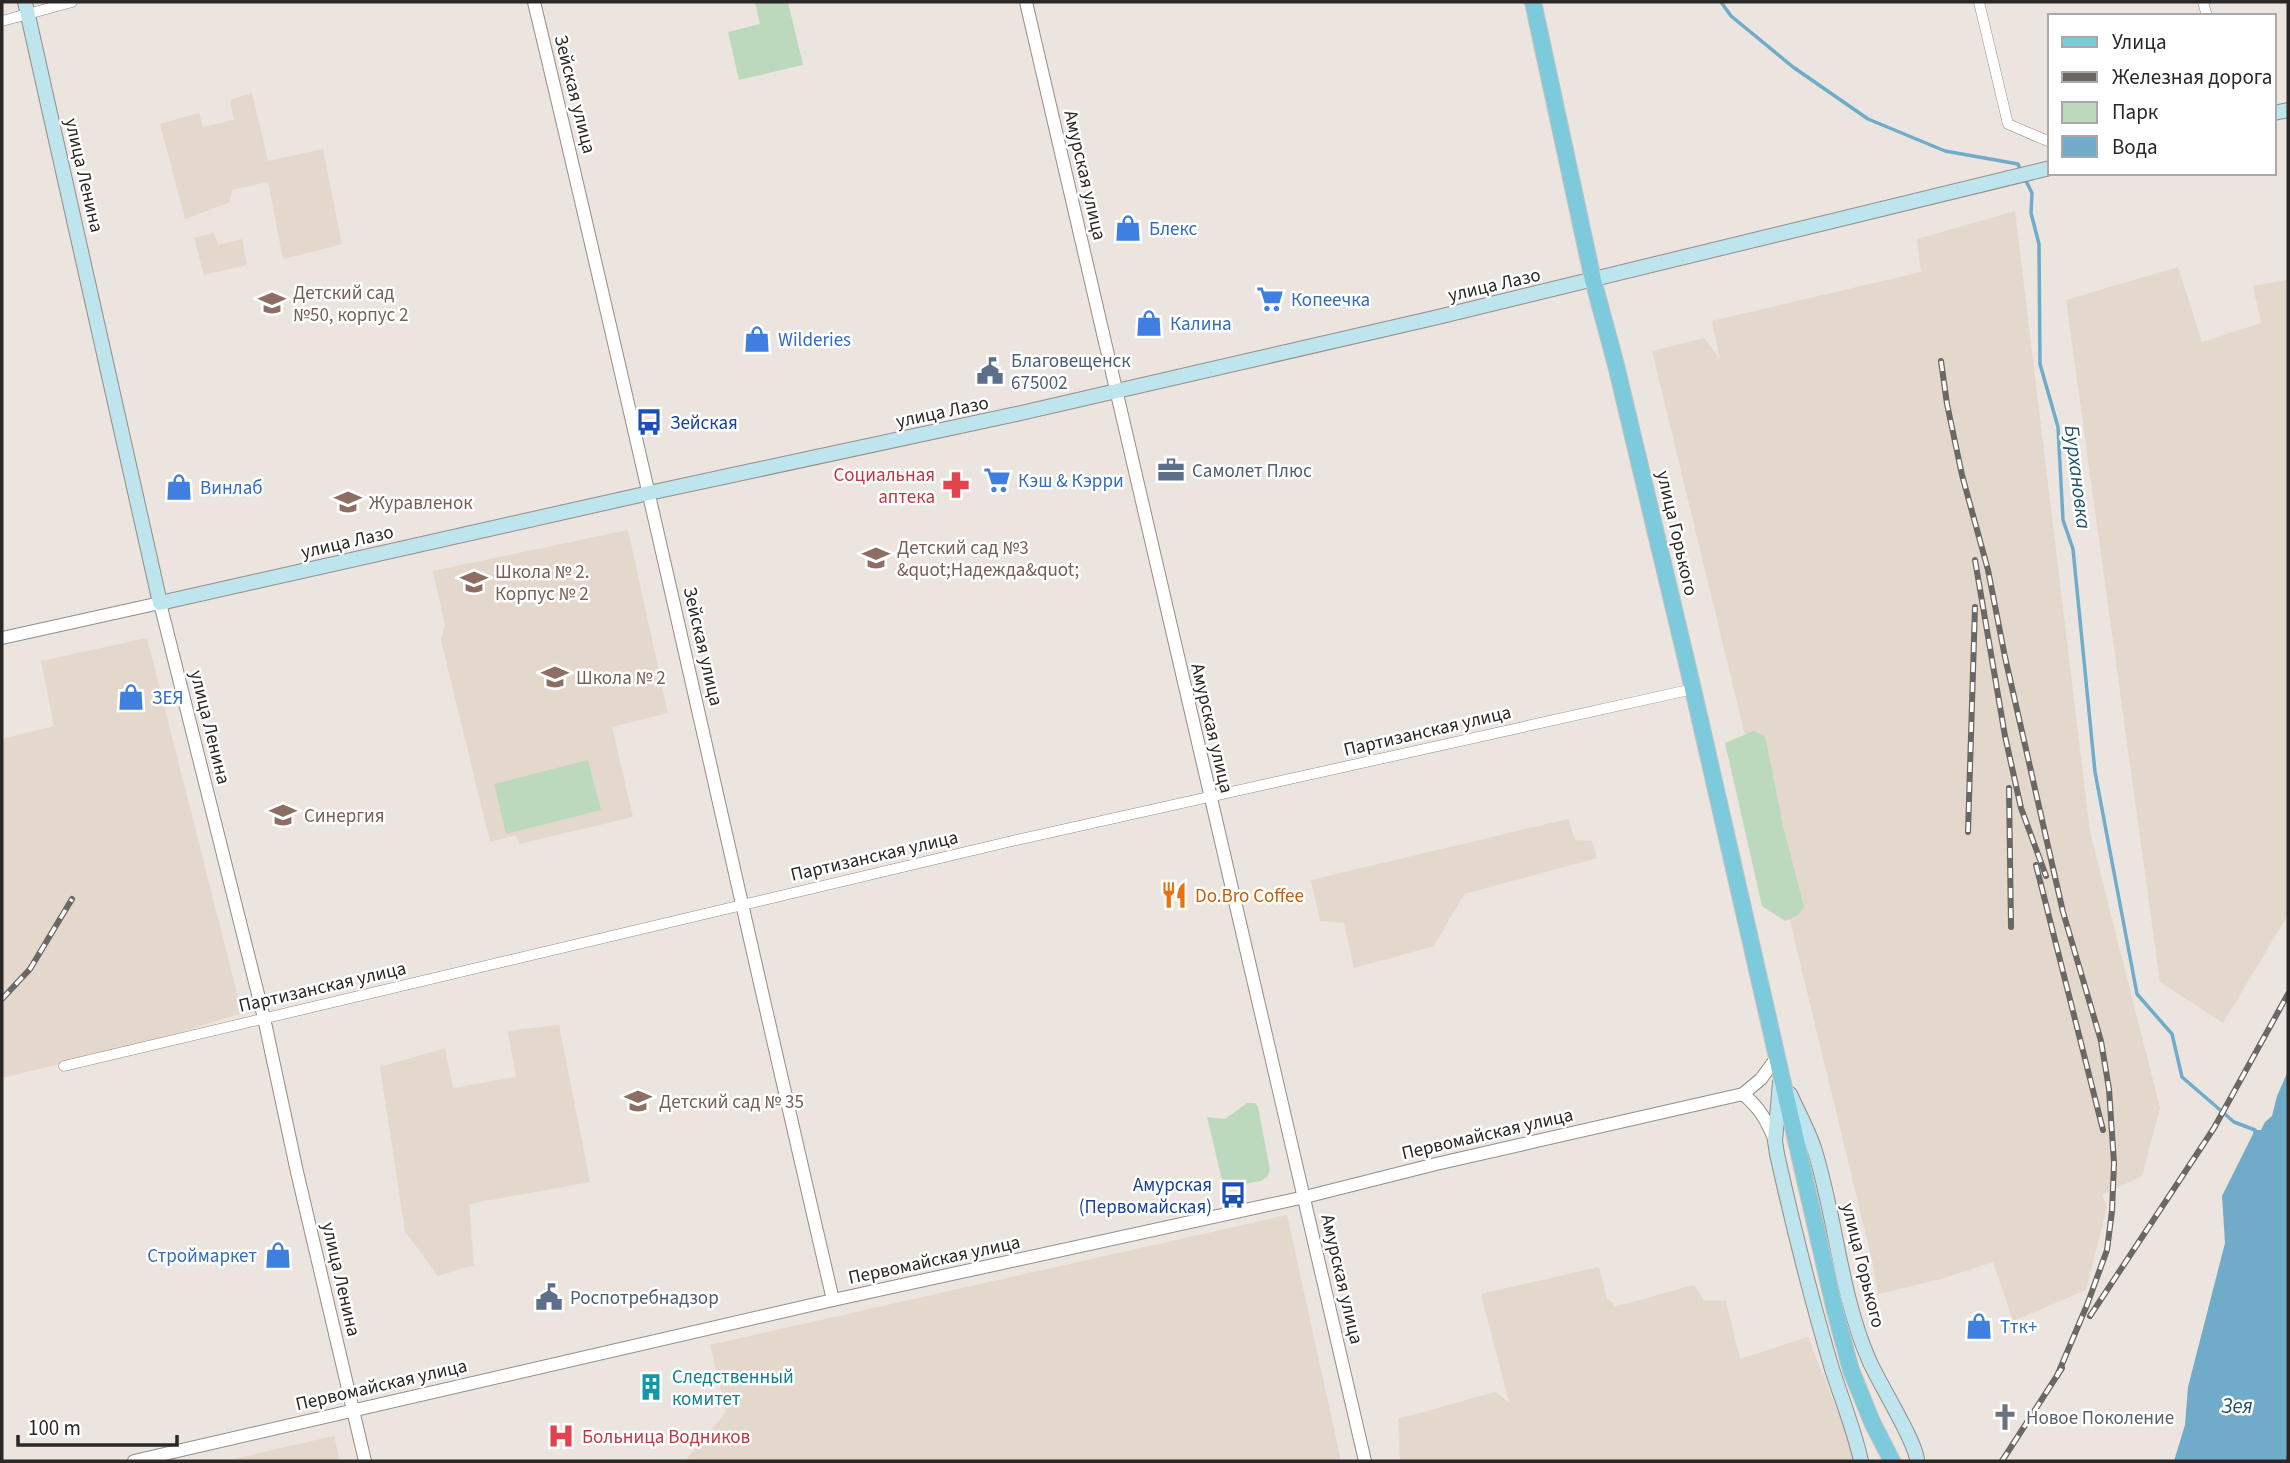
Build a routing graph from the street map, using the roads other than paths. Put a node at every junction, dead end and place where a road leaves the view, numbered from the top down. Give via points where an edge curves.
1 (72, 2) edge
2 (534, 2) edge
3 (1026, 2) edge
4 (1533, 2) edge
5 (1979, 2) edge
6 (27, 8) edge
7 (2, 21) edge
8 (2048, 141) edge
9 (2048, 169) edge
10 (1593, 280) junction
11 (1115, 391) junction
12 (649, 493) junction
13 (160, 603) junction
14 (2, 638) edge
15 (1693, 689) junction
16 (1209, 797) junction
17 (740, 904) junction
18 (264, 1018) junction
19 (1777, 1058) junction
20 (64, 1066) dead end
21 (1781, 1074) junction
22 (1743, 1094) junction
23 (1775, 1141) junction
24 (1305, 1197) junction
25 (833, 1300) junction
26 (353, 1410) junction
27 (134, 1461) edge
28 (365, 1461) edge
29 (1365, 1461) edge
30 (1861, 1461) edge
31 (1892, 1461) edge
32 (1917, 1461) edge

1 - 6 street
2 - 12 street, Зейская улица
3 - 11 street, Амурская улица
4 - 10 main road, улица Горького
5 - 8 street via 2008,124
6 - 7 street
6 - 13 main road, улица Ленина
9 - 10 main road, улица Лазо
10 - 11 main road, улица Лазо
10 - 15 main road, улица Горького
11 - 12 main road, улица Лазо
11 - 16 street, Амурская улица
12 - 13 main road, улица Лазо
12 - 17 street, Зейская улица
13 - 14 street, улица Лазо
13 - 18 street, улица Ленина
15 - 16 street, Партизанская улица
15 - 19 main road, улица Горького
16 - 17 street, Партизанская улица
16 - 24 street, Амурская улица
17 - 18 street, Партизанская улица
17 - 25 street, Зейская улица
18 - 20 street, Партизанская улица
18 - 26 street, улица Ленина
19 - 21 main road, улица Горького
19 - 22 street
21 - 23 main road, улица Горького
21 - 31 main road via 1851,1370
21 - 32 main road, улица Горького via 1814,1147 1869,1360
22 - 23 street via 1766,1118
22 - 24 street, Первомайская улица
23 - 30 main road, улица Горького via 1807,1279
24 - 25 street, Первомайская улица
24 - 29 street, Амурская улица
25 - 26 street, Первомайская улица
26 - 27 street, Первомайская улица
26 - 28 street, улица Ленина

